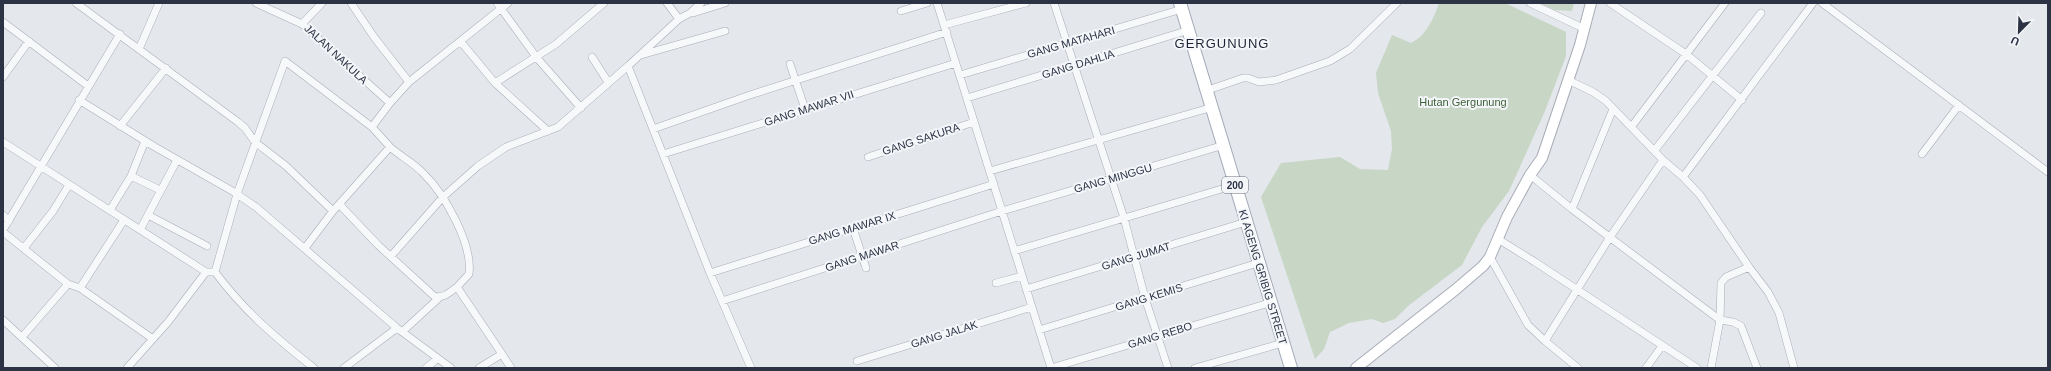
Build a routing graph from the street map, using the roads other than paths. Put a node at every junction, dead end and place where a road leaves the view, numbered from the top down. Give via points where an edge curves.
1 (76, 3) edge
2 (159, 3) edge
3 (256, 3) edge
4 (322, 3) edge
5 (351, 3) edge
6 (508, 3) edge
7 (604, 3) edge
8 (667, 3) edge
9 (701, 3) edge
10 (725, 3) edge
11 (927, 3) edge
12 (938, 3) edge
13 (1026, 3) edge
14 (1054, 3) edge
15 (1397, 3) edge
16 (1530, 3) edge
17 (1591, 3) edge
18 (1611, 3) edge
19 (1725, 3) edge
20 (1813, 3) edge
21 (1822, 3) edge
22 (1182, 5) edge
23 (499, 6) edge
24 (902, 11) dead end
25 (690, 13) junction
26 (1761, 13) dead end
27 (679, 19) junction
28 (3, 22) edge
29 (302, 24) junction
30 (945, 29) junction
31 (1586, 29) junction
32 (1189, 30) junction
33 (725, 31) dead end
34 (120, 34) junction
35 (29, 41) junction
36 (461, 42) junction
37 (1067, 42) junction
38 (140, 49) junction
39 (1686, 54) junction
40 (639, 55) junction
41 (592, 57) dead end
42 (537, 58) junction
43 (956, 63) junction
44 (790, 64) dead end
45 (1074, 65) junction
46 (628, 66) junction
47 (166, 68) junction
48 (960, 75) junction
49 (1713, 76) junction
50 (3, 77) edge
51 (1568, 80) junction
52 (796, 81) junction
53 (409, 82) junction
54 (608, 82) junction
55 (496, 83) junction
56 (88, 86) junction
57 (1208, 90) junction
58 (967, 98) junction
59 (79, 100) junction
60 (1742, 100) junction
61 (390, 103) junction
62 (1959, 105) junction
63 (1213, 107) junction
64 (581, 108) junction
65 (805, 109) junction
66 (1613, 109) junction
67 (974, 122) junction
68 (120, 126) junction
69 (1632, 126) junction
70 (372, 127) junction
71 (653, 129) junction
72 (548, 131) junction
73 (145, 141) junction
74 (1098, 141) junction
75 (3, 142) edge
76 (255, 142) junction
77 (1224, 145) junction
78 (390, 147) junction
79 (1655, 150) junction
80 (663, 154) junction
81 (1922, 154) dead end
82 (868, 157) dead end
83 (177, 160) junction
84 (1663, 160) junction
85 (42, 166) junction
86 (990, 171) junction
87 (2048, 172) edge
88 (1530, 175) junction
89 (131, 176) junction
90 (1683, 177) junction
91 (1110, 178) junction
92 (994, 184) junction
93 (1235, 184) junction
94 (69, 185) junction
95 (160, 190) junction
96 (237, 194) junction
97 (442, 197) junction
98 (340, 205) junction
99 (1572, 209) junction
100 (110, 210) junction
101 (1002, 211) junction
102 (333, 212) junction
103 (3, 215) edge
104 (148, 215) junction
105 (1124, 218) junction
106 (9, 220) junction
107 (124, 220) junction
108 (1246, 222) junction
109 (852, 228) junction
110 (140, 230) junction
111 (3, 231) edge
112 (1610, 237) junction
113 (1498, 239) junction
114 (207, 246) dead end
115 (24, 248) junction
116 (305, 248) junction
117 (1014, 251) junction
118 (391, 256) junction
119 (862, 256) junction
120 (1134, 256) junction
121 (1490, 257) junction
122 (1258, 263) junction
123 (1748, 267) junction
124 (866, 268) dead end
125 (206, 272) junction
126 (215, 272) junction
127 (710, 273) junction
128 (1022, 276) junction
129 (996, 283) dead end
130 (68, 284) junction
131 (457, 287) junction
132 (80, 288) junction
133 (1026, 289) junction
134 (1577, 291) junction
135 (440, 298) junction
136 (1145, 298) junction
137 (722, 301) junction
138 (1270, 303) junction
139 (1032, 307) junction
140 (3, 320) edge
141 (1720, 320) junction
142 (399, 330) junction
143 (1039, 330) junction
144 (1158, 336) junction
145 (22, 337) junction
146 (153, 339) junction
147 (1545, 341) junction
148 (1283, 343) junction
149 (1662, 346) junction
150 (502, 354) junction
151 (438, 359) junction
152 (857, 361) dead end
153 (55, 368) edge
154 (127, 368) edge
155 (314, 368) edge
156 (344, 368) edge
157 (426, 368) edge
158 (451, 368) edge
159 (479, 368) edge
160 (511, 368) edge
161 (751, 368) edge
162 (1051, 368) edge
163 (1168, 368) edge
164 (1195, 368) edge
165 (1291, 368) edge
166 (1356, 368) edge
167 (1578, 368) edge
168 (1646, 368) edge
169 (1697, 368) edge
170 (1711, 368) edge
171 (1757, 368) edge
172 (1794, 368) edge

1 - 34 street
2 - 38 street
3 - 29 street
4 - 29 street, JALAN NAKULA
5 - 53 street
6 - 23 street
7 - 42 street
8 - 27 street
9 - 25 street
10 - 25 street
11 - 24 street
12 - 30 street
13 - 30 street
14 - 37 street
15 - 57 street via 1350,49 1330,61 1276,80 1259,82 1243,78
16 - 31 street
17 - 31 street
18 - 39 street
19 - 39 street
20 - 60 street
21 - 62 street
22 - 32 main road, KI AGENG GRIBIG STREET / 200
22 - 37 street, GANG MATAHARI
23 - 36 street
23 - 42 street
25 - 27 street
26 - 49 street
27 - 40 street
28 - 35 street
29 - 61 street, JALAN NAKULA
30 - 43 street
30 - 52 street
31 - 51 street
32 - 45 street, GANG DAHLIA
32 - 57 main road, KI AGENG GRIBIG STREET / 200
33 - 40 street
34 - 38 street
34 - 56 street
35 - 50 street
35 - 56 street
36 - 53 street
36 - 55 street
37 - 45 street
37 - 48 street, GANG MATAHARI
38 - 47 street
39 - 49 street
39 - 69 street
40 - 46 street
41 - 54 street
42 - 55 street
42 - 64 street
43 - 48 street
43 - 65 street, GANG MAWAR VII
44 - 52 street
45 - 58 street, GANG DAHLIA
45 - 74 street
46 - 54 street
46 - 71 street
47 - 68 street
47 - 76 street via 245,128
48 - 58 street
49 - 60 street
49 - 79 street
51 - 66 street via 1593,92
51 - 88 street via 1542,158
52 - 65 street
52 - 71 street
53 - 61 street
54 - 64 street
55 - 72 street
56 - 59 street
57 - 63 main road, KI AGENG GRIBIG STREET / 200
58 - 67 street
59 - 68 street
59 - 85 street
60 - 90 street
61 - 70 street
62 - 81 street
62 - 87 street
63 - 74 street
63 - 77 main road, KI AGENG GRIBIG STREET / 200
64 - 72 street via 558,127
65 - 80 street, GANG MAWAR VII
66 - 69 street
66 - 99 street
67 - 82 street, GANG SAKURA
67 - 86 street
68 - 73 street
69 - 79 street
70 - 76 street via 285,61
70 - 78 street
71 - 80 street
72 - 97 street via 523,139 495,154
73 - 83 street
73 - 89 street
74 - 86 street
74 - 91 street
75 - 85 street
76 - 96 street
76 - 102 street via 286,166
77 - 91 street, GANG MINGGU
77 - 93 main road, KI AGENG GRIBIG STREET / 200
78 - 97 street via 423,172
78 - 98 street
79 - 84 street
80 - 127 street
83 - 95 street
83 - 96 street
84 - 90 street
84 - 112 street
85 - 94 street
85 - 106 street
86 - 92 street
88 - 99 street
88 - 113 street
89 - 95 street
89 - 100 street
90 - 123 street via 1700,195
91 - 101 street, GANG MINGGU
91 - 105 street
92 - 101 street
92 - 109 street, GANG MAWAR IX
93 - 105 street
93 - 108 main road, KI AGENG GRIBIG STREET / 200
94 - 100 street
94 - 115 street via 53,211
95 - 104 street
96 - 116 street
96 - 126 street
97 - 118 street
97 - 131 street via 463,238 470,271
98 - 102 street
98 - 118 street
99 - 112 street
100 - 107 street
101 - 117 street
101 - 119 street, GANG MAWAR
102 - 116 street
103 - 106 street
104 - 110 street
104 - 114 street
105 - 117 street
105 - 120 street
106 - 111 street
107 - 110 street
107 - 132 street
108 - 120 street, GANG JUMAT
108 - 122 main road, KI AGENG GRIBIG STREET / 200
109 - 119 street
109 - 127 street, GANG MAWAR IX
110 - 125 street
111 - 115 street
112 - 134 street
112 - 141 street
113 - 121 street
113 - 134 street
115 - 130 street
116 - 142 street
117 - 128 street
118 - 135 street via 432,295
119 - 124 street
119 - 137 street, GANG MAWAR
120 - 133 street, GANG JUMAT
120 - 136 street
121 - 147 street via 1528,325
121 - 166 street via 1455,290
122 - 136 street, GANG KEMIS
122 - 138 main road, KI AGENG GRIBIG STREET / 200
123 - 141 street via 1726,277 1721,283
123 - 172 street via 1768,292 1779,313
125 - 126 street
125 - 146 street
126 - 155 street via 254,318
127 - 137 street
128 - 129 street
128 - 133 street
130 - 132 street
130 - 145 street
131 - 135 street
131 - 150 street
132 - 146 street
133 - 139 street
134 - 147 street
134 - 149 street
135 - 142 street
136 - 143 street, GANG KEMIS
136 - 144 street
137 - 161 street
138 - 144 street, GANG REBO
138 - 148 main road, KI AGENG GRIBIG STREET / 200
139 - 143 street
139 - 152 street, GANG JALAK
140 - 145 street
141 - 170 street
141 - 171 street via 1742,326
142 - 151 street
142 - 156 street
143 - 162 street
144 - 162 street, GANG REBO
144 - 163 street
145 - 153 street
146 - 154 street
147 - 167 street
148 - 164 street
148 - 165 main road, KI AGENG GRIBIG STREET / 200
149 - 168 street
149 - 169 street
150 - 159 street
150 - 160 street
151 - 157 street
151 - 158 street

